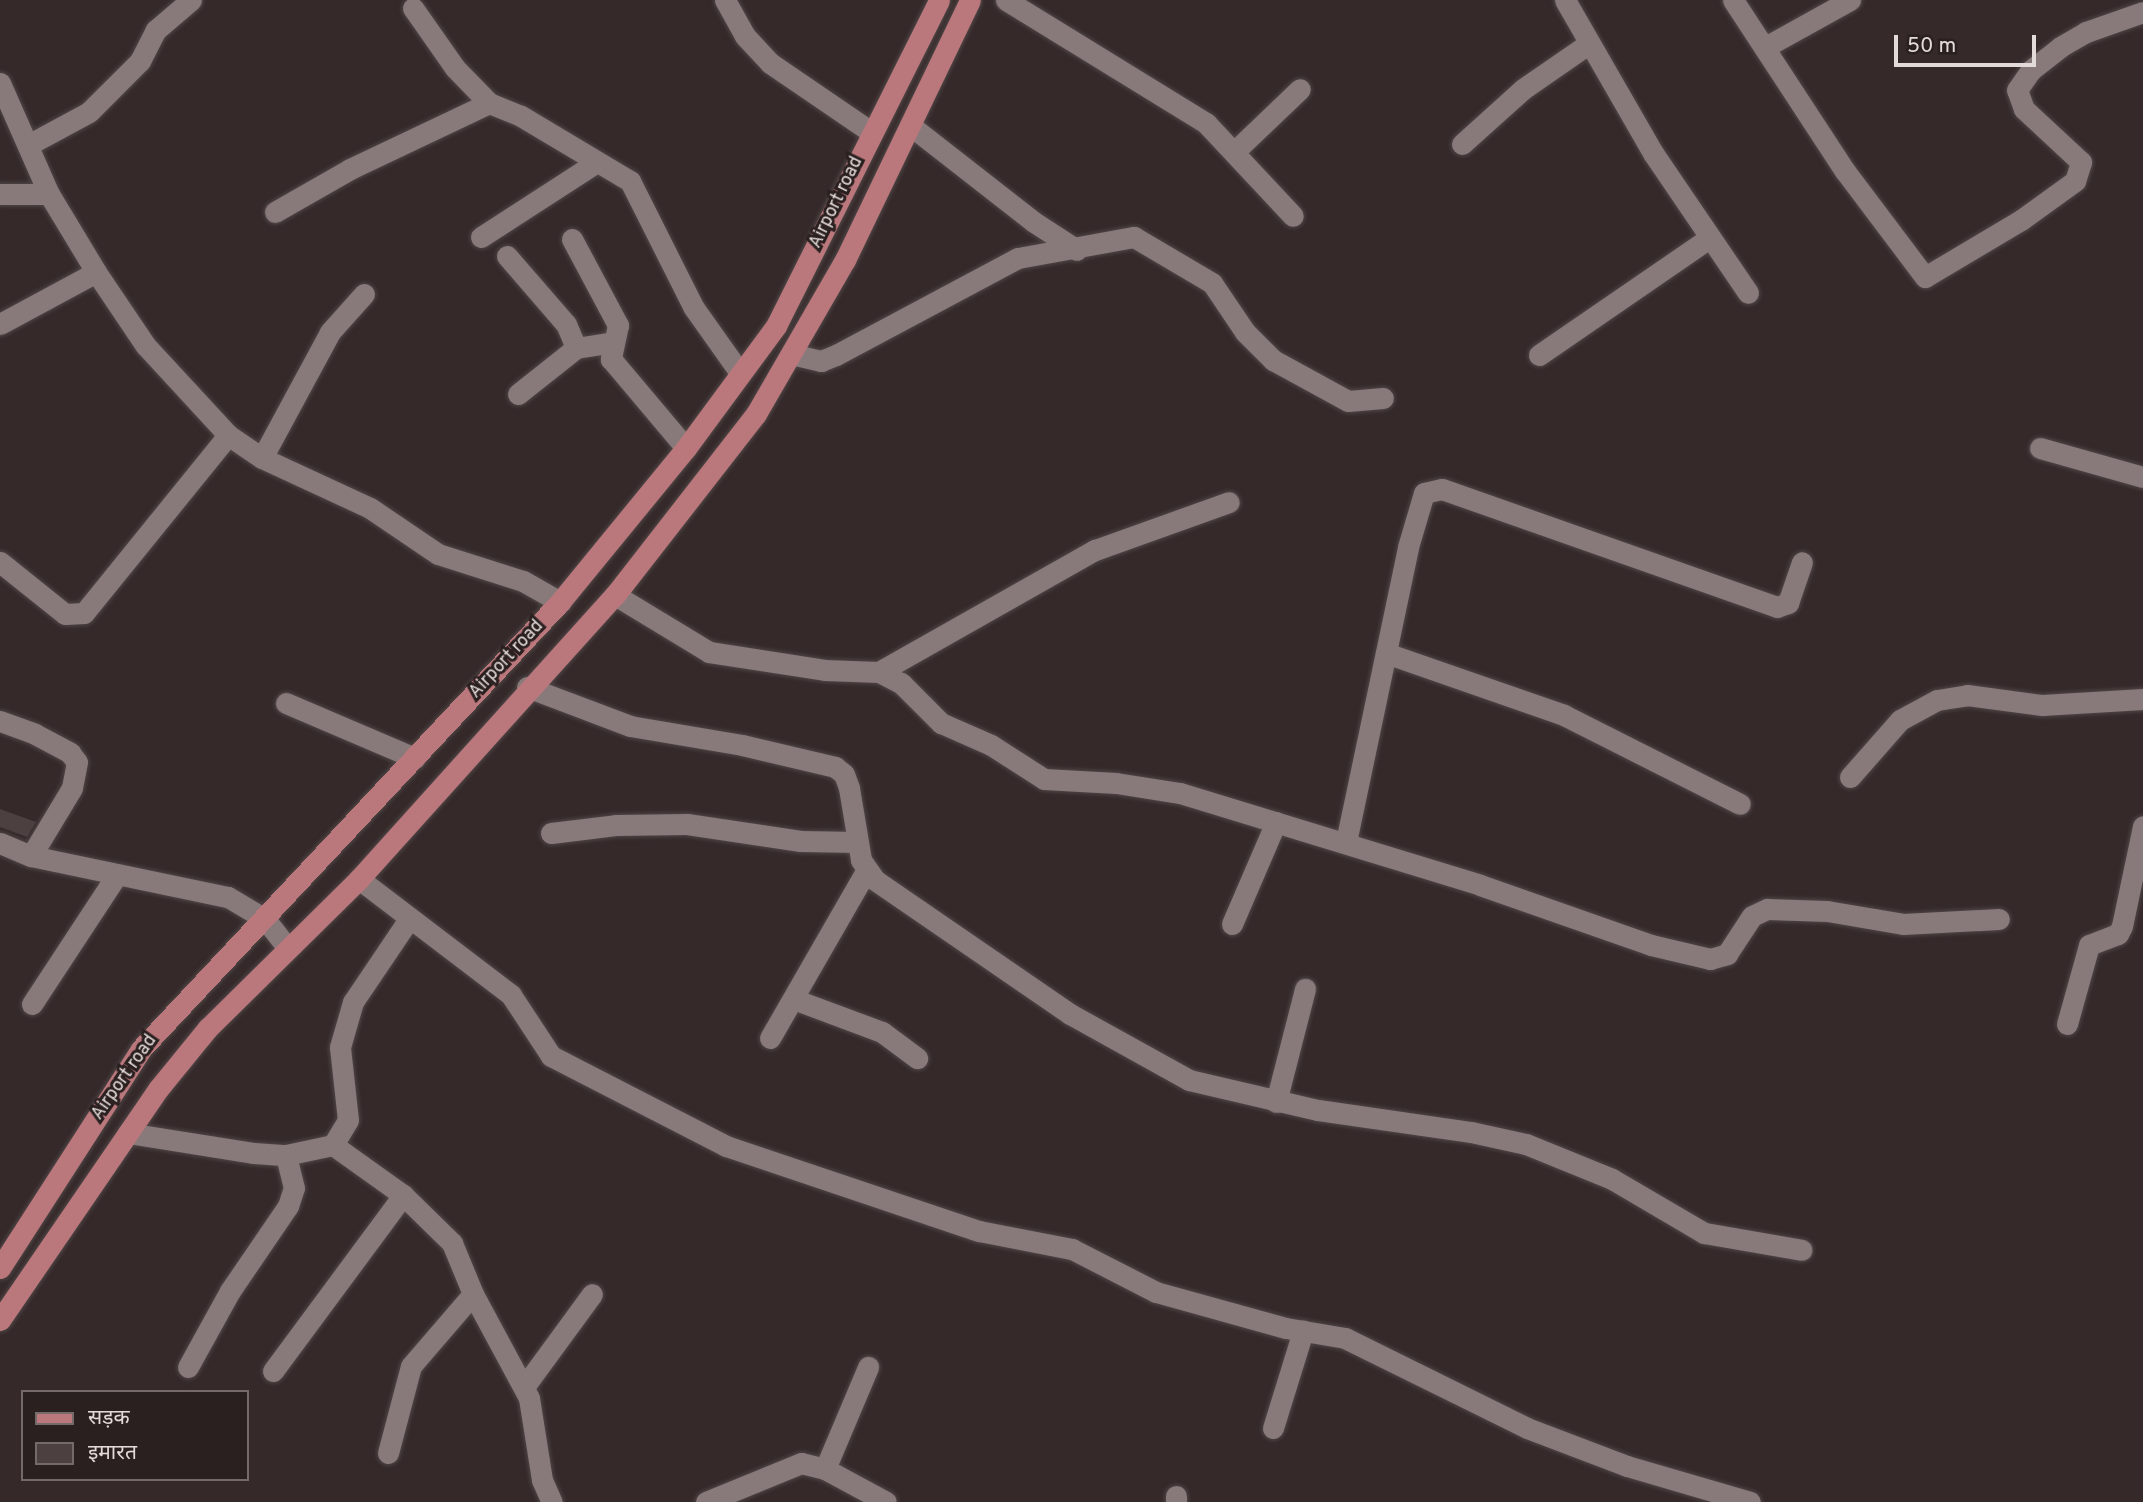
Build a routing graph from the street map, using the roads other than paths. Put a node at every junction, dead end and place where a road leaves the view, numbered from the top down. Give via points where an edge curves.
1 (191, 0) edge
2 (725, 0) edge
3 (939, 0) edge
4 (971, 0) edge
5 (1006, 0) edge
6 (1565, 0) edge
7 (1733, 0) edge
8 (1850, 0) edge
9 (413, 8) dead end
10 (2143, 12) edge
11 (1588, 44) junction
12 (1767, 46) junction
13 (0, 83) edge
14 (1300, 89) dead end
15 (489, 103) junction
16 (911, 126) junction
17 (871, 132) junction
18 (1462, 144) dead end
19 (28, 145) junction
20 (1234, 152) junction
21 (597, 162) junction
22 (0, 194) edge
23 (49, 194) junction
24 (275, 212) dead end
25 (1293, 216) dead end
26 (481, 237) dead end
27 (572, 239) dead end
28 (1708, 239) junction
29 (1077, 250) junction
30 (507, 256) dead end
31 (96, 272) junction
32 (1748, 293) dead end
33 (364, 294) dead end
34 (0, 324) edge
35 (614, 342) junction
36 (576, 348) junction
37 (791, 354) junction
38 (1539, 355) dead end
39 (740, 373) junction
40 (518, 394) dead end
41 (1383, 398) dead end
42 (228, 435) junction
43 (686, 448) junction
44 (2040, 448) dead end
45 (262, 458) junction
46 (2143, 477) edge
47 (1228, 502) dead end
48 (0, 562) edge
49 (1802, 562) dead end
50 (615, 595) junction
51 (560, 603) junction
52 (1386, 653) junction
53 (879, 673) junction
54 (527, 687) junction
55 (2143, 699) edge
56 (286, 703) dead end
57 (0, 721) edge
58 (415, 758) junction
59 (1850, 777) dead end
60 (1740, 804) dead end
61 (1276, 822) junction
62 (2143, 826) edge
63 (551, 833) dead end
64 (857, 842) junction
65 (1346, 842) junction
66 (0, 843) edge
67 (31, 856) junction
68 (866, 871) junction
69 (117, 876) junction
70 (359, 879) junction
71 (265, 919) junction
72 (409, 919) junction
73 (1998, 919) dead end
74 (1232, 923) dead end
75 (287, 947) junction
76 (1305, 989) dead end
77 (796, 1000) junction
78 (32, 1004) dead end
79 (2067, 1024) dead end
80 (770, 1038) dead end
81 (917, 1058) dead end
82 (1276, 1102) junction
83 (128, 1133) junction
84 (333, 1145) junction
85 (286, 1154) junction
86 (403, 1195) junction
87 (1802, 1250) dead end
88 (0, 1268) edge
89 (473, 1294) junction
90 (592, 1294) dead end
91 (0, 1320) edge
92 (1303, 1331) junction
93 (188, 1367) dead end
94 (868, 1367) dead end
95 (273, 1371) dead end
96 (524, 1387) junction
97 (1273, 1428) dead end
98 (388, 1453) dead end
99 (825, 1469) junction
100 (552, 1502) edge
101 (706, 1502) edge
102 (886, 1502) edge
103 (1750, 1502) edge

1 - 19 street via 156,30 140,61 89,112
2 - 17 street via 746,36 770,63
3 - 17 main road, Airport road
4 - 16 main road
5 - 20 street via 1206,123
6 - 11 street
7 - 12 street
8 - 12 street
9 - 15 street via 455,68
10 - 12 street via 2086,32 2060,47 2020,82 2017,97 2024,108 2081,162 2075,181 2021,220 1925,277 1845,171
11 - 18 street via 1523,89
11 - 28 street
13 - 19 street
14 - 20 street
15 - 21 street via 521,116
15 - 24 street via 350,169
16 - 29 street
16 - 37 main road via 845,260
17 - 39 main road, Airport road via 776,326
19 - 23 street
20 - 25 street
21 - 26 street
21 - 39 street via 634,186 694,308
22 - 23 street
23 - 31 street
27 - 35 street via 618,325
28 - 32 street
28 - 38 street
29 - 37 street via 1018,258 821,360
29 - 41 street via 1120,238 1145,241 1212,283 1245,332 1273,360 1348,401
30 - 36 street via 566,324
31 - 34 street
31 - 42 street via 146,346
33 - 45 street via 330,332
35 - 36 street
35 - 43 street via 611,359 621,376
36 - 40 street
37 - 50 main road via 756,414
39 - 43 main road, Airport road
42 - 45 street
42 - 48 street via 84,613 65,614
43 - 51 main road, Airport road
44 - 46 street
45 - 51 street via 370,508 438,554 523,581
47 - 53 street via 1095,550
49 - 52 street via 1788,603 1777,607 1432,489 1421,501
50 - 53 street via 709,652 825,670
50 - 54 main road
51 - 58 main road, Airport road
52 - 60 street via 1575,720
52 - 65 street
53 - 61 street via 901,683 942,723 991,745 1044,779 1149,786
54 - 64 street via 630,726 835,767 844,774 849,788
54 - 70 main road
55 - 59 street via 2042,705 1967,695 1937,700 1900,720
56 - 58 street
57 - 67 street via 35,734 70,753 77,762 72,788
58 - 71 main road, Airport road
61 - 65 street
61 - 74 street
62 - 79 street via 2122,926 2118,933 2089,945
63 - 64 street via 616,825 687,824 801,841
64 - 68 street
65 - 73 street via 1651,945 1710,959 1727,954 1752,916 1767,909 1827,911 1903,925
66 - 67 street
67 - 69 street
68 - 77 street
68 - 82 street via 1023,984 1130,1050 1189,1080
69 - 71 street via 216,893
69 - 78 street
70 - 72 street
70 - 75 main road
71 - 75 street
71 - 88 main road, Airport road via 141,1049
72 - 84 street via 353,1002 340,1047 348,1120
72 - 92 street via 511,995 551,1056 726,1146 979,1231 1072,1249 1156,1292
75 - 83 main road via 208,1028
76 - 82 street
77 - 80 street
77 - 81 street via 882,1032
82 - 87 street via 1526,1144 1612,1179 1704,1233
83 - 85 street
83 - 91 main road
84 - 85 street
84 - 86 street
85 - 93 street via 294,1188 289,1206 230,1292
86 - 89 street via 452,1243
86 - 95 street
89 - 96 street
89 - 98 street via 411,1366
90 - 96 street
92 - 97 street
92 - 103 street via 1345,1338 1578,1449
94 - 99 street
96 - 100 street via 542,1480
99 - 101 street via 793,1464
99 - 102 street

